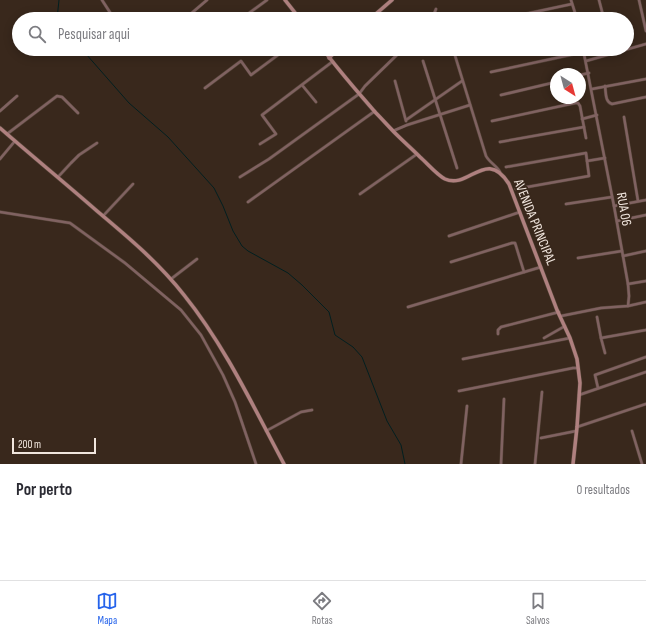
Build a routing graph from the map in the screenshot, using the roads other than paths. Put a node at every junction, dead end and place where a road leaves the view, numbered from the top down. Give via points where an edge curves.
1 (102, 0) edge
2 (207, 0) edge
3 (267, 0) edge
4 (284, 0) edge
5 (392, 0) edge
6 (571, 0) edge
7 (599, 0) edge
8 (638, 0) edge
9 (572, 4) junction
10 (436, 9) dead end
11 (110, 12) edge
12 (193, 12) edge
13 (251, 12) edge
14 (294, 12) edge
15 (378, 12) edge
16 (435, 12) edge
17 (534, 12) edge
18 (575, 12) edge
19 (602, 12) edge
20 (646, 31) edge
21 (646, 44) edge
22 (634, 48) edge
23 (277, 56) edge
24 (396, 56) edge
25 (455, 56) edge
26 (559, 56) edge
27 (585, 56) edge
28 (605, 56) edge
29 (329, 58) edge
30 (423, 61) dead end
31 (586, 61) junction
32 (332, 62) junction
33 (491, 72) dead end
34 (589, 73) junction
35 (586, 74) edge
36 (646, 79) edge
37 (395, 81) dead end
38 (462, 81) junction
39 (550, 84) edge
40 (302, 85) junction
41 (605, 86) junction
42 (205, 88) dead end
43 (592, 89) junction
44 (359, 94) junction
45 (17, 96) dead end
46 (501, 96) dead end
47 (646, 97) edge
48 (435, 100) junction
49 (316, 102) dead end
50 (470, 105) junction
51 (0, 111) edge
52 (375, 111) junction
53 (78, 113) dead end
54 (440, 115) junction
55 (597, 115) junction
56 (624, 117) dead end
57 (582, 119) junction
58 (406, 120) junction
59 (492, 121) dead end
60 (407, 125) junction
61 (0, 128) edge
62 (584, 128) junction
63 (392, 131) junction
64 (7, 134) junction
65 (586, 138) dead end
66 (15, 141) junction
67 (500, 142) dead end
68 (97, 143) dead end
69 (260, 144) dead end
70 (0, 150) edge
71 (4, 154) junction
72 (417, 154) junction
73 (605, 158) junction
74 (0, 159) edge
75 (587, 161) junction
76 (506, 167) dead end
77 (457, 168) dead end
78 (500, 172) junction
79 (58, 177) junction
80 (240, 177) dead end
81 (133, 184) dead end
82 (516, 189) dead end
83 (360, 194) dead end
84 (612, 196) junction
85 (646, 200) edge
86 (638, 201) junction
87 (248, 202) dead end
88 (566, 204) dead end
89 (614, 206) junction
90 (0, 212) edge
91 (520, 212) junction
92 (646, 215) edge
93 (103, 216) junction
94 (617, 222) junction
95 (449, 236) dead end
96 (622, 251) junction
97 (646, 251) edge
98 (623, 256) junction
99 (578, 258) dead end
100 (197, 259) dead end
101 (451, 262) dead end
102 (541, 267) junction
103 (524, 272) junction
104 (171, 279) junction
105 (646, 281) edge
106 (628, 284) junction
107 (646, 302) edge
108 (628, 306) junction
109 (408, 307) dead end
110 (560, 314) junction
111 (598, 317) dead end
112 (565, 326) junction
113 (646, 330) edge
114 (498, 334) dead end
115 (544, 338) dead end
116 (570, 338) junction
117 (601, 338) junction
118 (605, 353) dead end
119 (646, 358) edge
120 (463, 359) dead end
121 (578, 368) junction
122 (646, 372) edge
123 (598, 388) junction
124 (459, 391) dead end
125 (542, 392) dead end
126 (579, 395) junction
127 (504, 399) dead end
128 (646, 404) edge
129 (467, 406) dead end
130 (312, 410) dead end
131 (577, 429) junction
132 (266, 431) junction
133 (632, 431) dead end
134 (541, 438) dead end
135 (256, 464) edge
136 (284, 464) edge
137 (461, 464) edge
138 (501, 464) edge
139 (535, 464) edge
140 (573, 464) edge
141 (642, 464) edge

1 - 11 street
2 - 12 street
3 - 13 street
4 - 14 street
5 - 15 street
6 - 9 street
7 - 19 street
8 - 20 street
9 - 17 street
9 - 18 street
10 - 16 street
21 - 22 street
23 - 42 street via 251,75 241,61
24 - 44 street
25 - 38 street
26 - 33 street
27 - 31 street, RUA 06
28 - 31 street
29 - 32 street, AVENIDA PRINCIPAL
30 - 48 street
31 - 34 street, RUA 06
32 - 40 street
32 - 44 street, AVENIDA PRINCIPAL
34 - 35 street
34 - 43 street, RUA 06
36 - 41 street
37 - 58 street
38 - 48 street
38 - 50 street
39 - 46 street
40 - 49 street
40 - 69 street via 262,115 276,134
41 - 43 street
41 - 47 street via 607,101 612,104
43 - 55 street, RUA 06
44 - 52 street, AVENIDA PRINCIPAL
44 - 80 street
45 - 51 street
48 - 54 street
48 - 58 street
50 - 54 street
50 - 78 street via 486,156
52 - 63 street, AVENIDA PRINCIPAL
52 - 87 street
53 - 64 street via 62,97 57,96
54 - 60 street
54 - 77 street
55 - 57 street
55 - 73 street, RUA 06
56 - 86 street
57 - 59 street via 580,106 575,102
57 - 62 street
58 - 60 street
60 - 63 street
61 - 64 street
62 - 65 street
62 - 67 street
63 - 72 street, AVENIDA PRINCIPAL
64 - 66 street
66 - 71 street
66 - 79 street
68 - 79 street via 79,155
70 - 71 street
71 - 74 street
72 - 78 street, AVENIDA PRINCIPAL via 441,176 452,181 484,169
72 - 83 street
73 - 75 street
73 - 84 street, RUA 06
75 - 76 street via 586,153
75 - 82 street via 589,176
78 - 91 street, AVENIDA PRINCIPAL via 509,184
79 - 93 street
81 - 93 street
84 - 88 street
84 - 89 street, RUA 06
85 - 86 street
86 - 89 street
89 - 94 street, RUA 06
90 - 135 street via 70,223 125,263 181,310 201,335 223,375
91 - 95 street
91 - 102 street, AVENIDA PRINCIPAL
92 - 94 street
93 - 104 street
94 - 96 street, RUA 06
96 - 98 street, RUA 06
96 - 99 street
97 - 98 street
98 - 106 street, RUA 06
100 - 104 street
101 - 103 street via 514,243
102 - 103 street
102 - 110 street, AVENIDA PRINCIPAL
103 - 109 street
104 - 132 street via 228,359
105 - 106 street
106 - 108 street, RUA 06
107 - 108 street
108 - 110 street
110 - 112 street, AVENIDA PRINCIPAL
110 - 114 street via 501,327
111 - 117 street
112 - 115 street
112 - 116 street, AVENIDA PRINCIPAL
113 - 117 street
116 - 120 street
116 - 121 street, AVENIDA PRINCIPAL
117 - 118 street
119 - 123 street via 594,375
121 - 124 street
121 - 126 street, AVENIDA PRINCIPAL
122 - 123 street
123 - 126 street
125 - 139 street
126 - 131 street, AVENIDA PRINCIPAL
127 - 138 street
128 - 131 street
129 - 137 street
130 - 132 street via 301,412
131 - 134 street
131 - 140 street, AVENIDA PRINCIPAL
132 - 136 street
133 - 141 street

